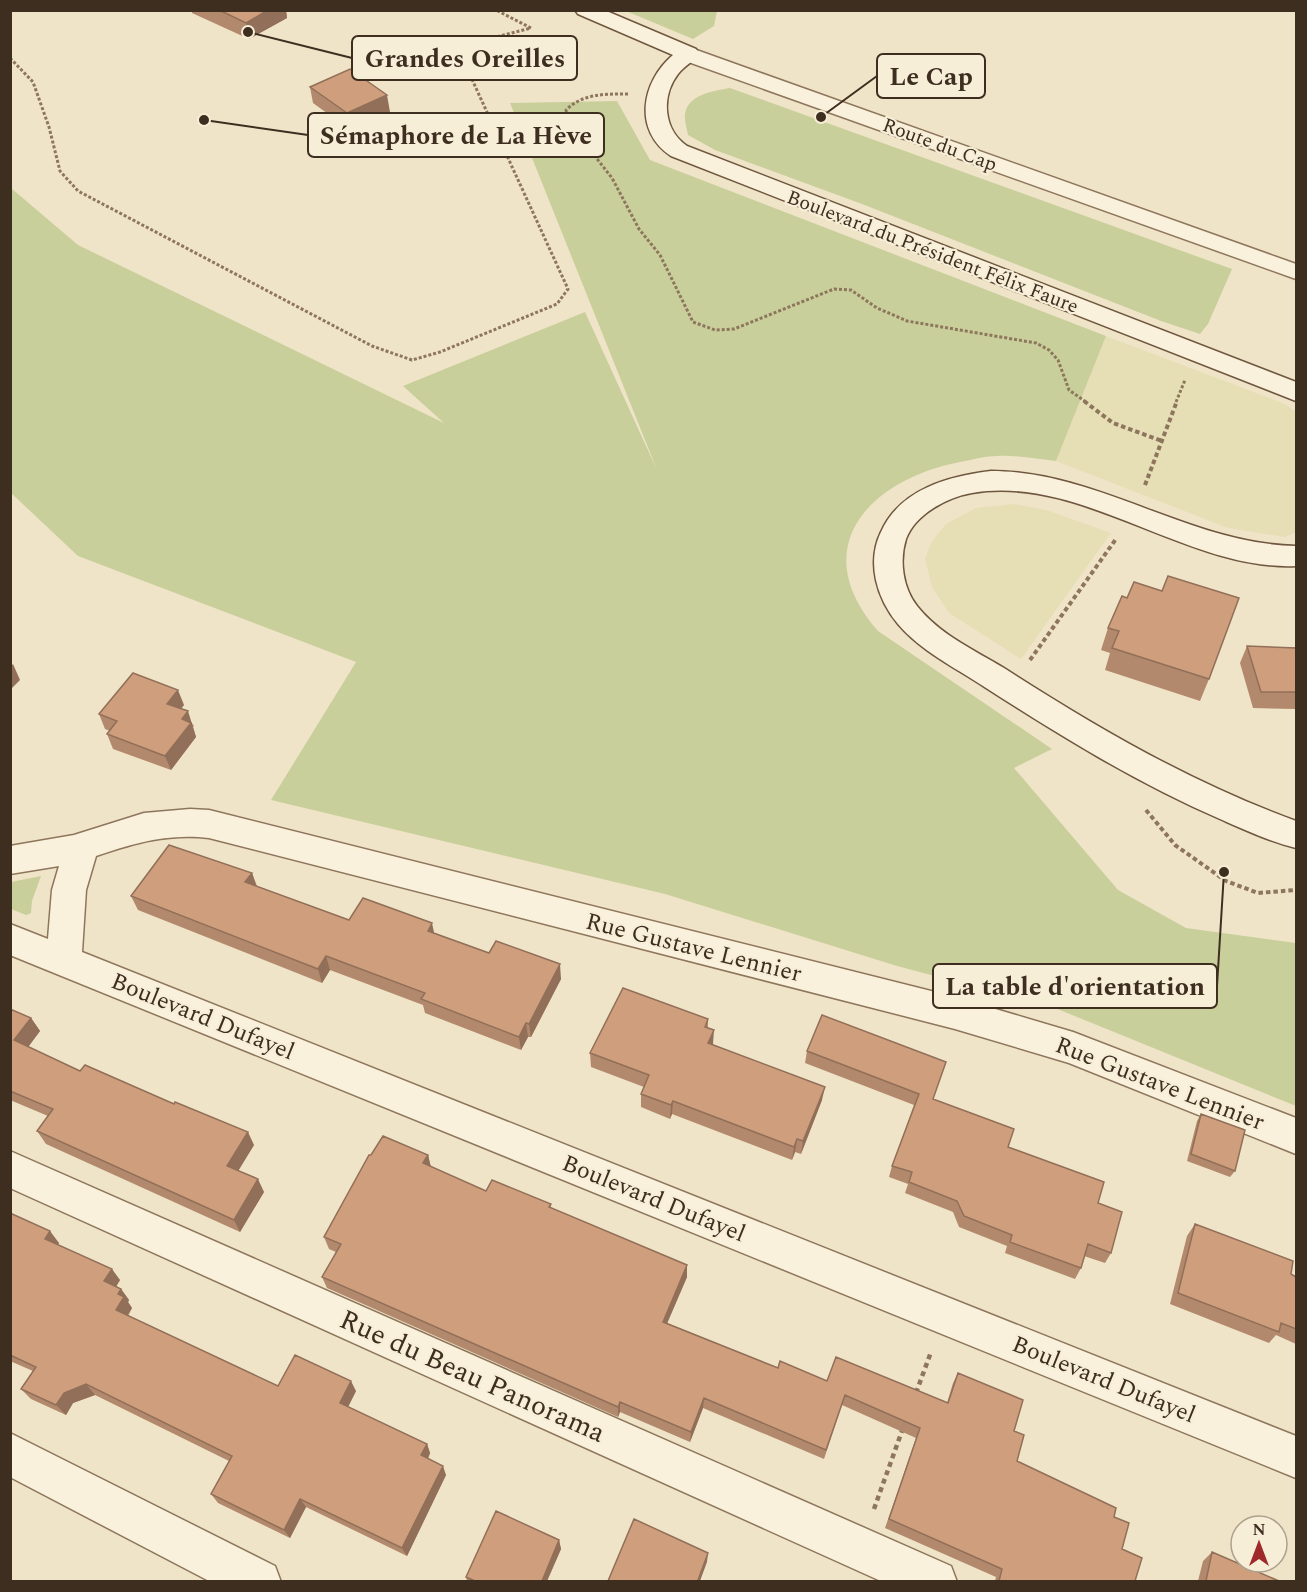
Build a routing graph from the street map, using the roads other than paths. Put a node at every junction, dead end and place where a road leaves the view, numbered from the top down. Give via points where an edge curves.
1 (585, 10) edge
2 (688, 54) junction
3 (1296, 272) edge
4 (1296, 392) edge
5 (1296, 556) edge
6 (1296, 835) edge
7 (81, 847) junction
8 (10, 860) edge
9 (10, 939) edge
10 (64, 960) junction
11 (1296, 1136) edge
12 (10, 1169) edge
13 (10, 1454) edge
14 (1296, 1457) edge
15 (259, 1581) edge
16 (935, 1581) edge

1 - 2 street, Route du Cap
2 - 3 street, Route du Cap
2 - 4 street, Boulevard du Président Félix Faure via 667,74 654,117 657,130 672,147
5 - 6 street via 1234,549 1058,488 997,480 970,483 920,503 894,532 887,572 900,604 924,632 1053,716 1179,786
7 - 8 street, Rue Gustave Lennier
7 - 10 street via 69,890
7 - 11 street, Rue Gustave Lennier via 153,823 209,824 954,1013 1073,1048
9 - 10 street, Boulevard Dufayel
10 - 14 street, Boulevard Dufayel
12 - 16 street, Rue du Beau Panorama
13 - 15 street

